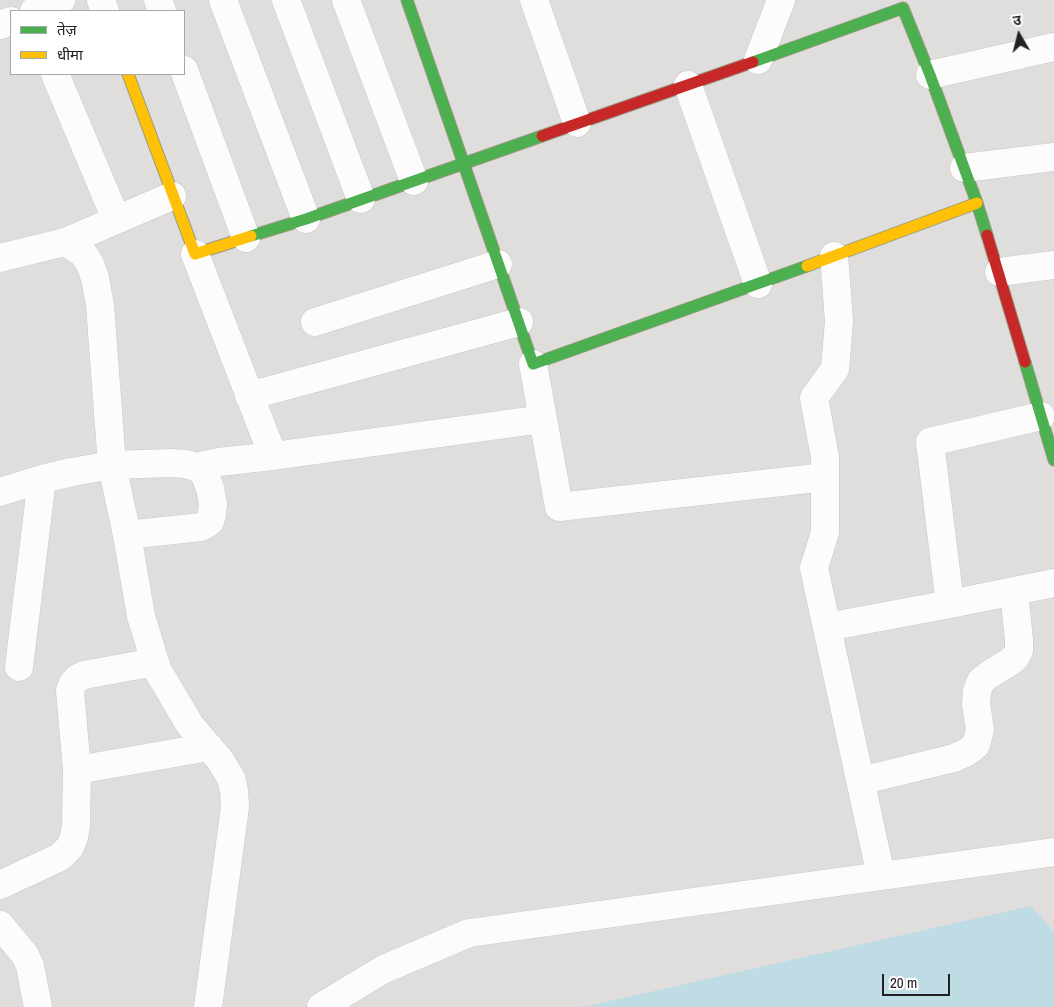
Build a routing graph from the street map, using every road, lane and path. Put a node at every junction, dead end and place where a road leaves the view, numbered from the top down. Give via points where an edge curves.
1 (61, 0) edge
2 (223, 0) edge
3 (286, 0) edge
4 (346, 0) edge
5 (408, 0) edge
6 (534, 0) edge
7 (781, 0) edge
8 (36, 10) edge
9 (1054, 47) edge
10 (758, 60) junction
11 (185, 73) edge
12 (55, 75) edge
13 (128, 75) edge
14 (930, 75) junction
15 (688, 85) junction
16 (577, 123) junction
17 (1054, 157) edge
18 (462, 163) junction
19 (964, 168) junction
20 (414, 181) junction
21 (172, 196) junction
22 (360, 199) junction
23 (977, 203) junction
24 (116, 219) junction
25 (306, 219) junction
26 (246, 238) junction
27 (70, 239) junction
28 (194, 254) junction
29 (834, 256) junction
30 (0, 258) edge
31 (498, 264) junction
32 (1054, 265) edge
33 (999, 272) junction
34 (758, 284) junction
35 (315, 322) dead end
36 (518, 322) junction
37 (533, 364) junction
38 (250, 396) junction
39 (1041, 416) junction
40 (543, 419) junction
41 (273, 456) junction
42 (1054, 460) edge
43 (219, 462) junction
44 (112, 465) junction
45 (825, 477) junction
46 (42, 478) junction
47 (0, 492) edge
48 (127, 536) junction
49 (1054, 583) edge
50 (1014, 591) junction
51 (950, 604) junction
52 (827, 627) junction
53 (155, 662) junction
54 (19, 667) dead end
55 (209, 747) junction
56 (77, 770) junction
57 (860, 781) junction
58 (1054, 852) edge
59 (881, 876) junction
60 (0, 885) edge
61 (0, 925) edge
62 (38, 1007) edge
63 (208, 1007) edge
64 (320, 1007) edge

1 - 8 street
2 - 25 street
3 - 22 street
4 - 20 street
5 - 18 street
6 - 16 street
7 - 10 street
9 - 14 street
10 - 14 street via 904,8
10 - 15 street
11 - 26 street
12 - 24 street
13 - 21 street
14 - 19 street
15 - 16 street
15 - 34 street
16 - 18 street
17 - 19 street
18 - 20 street
18 - 31 street
19 - 23 street
20 - 22 street
21 - 24 street
21 - 28 street
22 - 25 street
23 - 29 street
23 - 33 street
24 - 27 street
25 - 26 street
26 - 28 street
27 - 30 street
27 - 44 street via 90,264 95,278 100,305
28 - 38 street
29 - 34 street
29 - 45 street via 839,322 835,369 814,398 825,457
31 - 35 street
31 - 36 street
32 - 33 street
33 - 39 street
34 - 37 street
36 - 37 street
36 - 38 street
37 - 40 street
38 - 41 street
39 - 42 street
39 - 51 street via 930,442
40 - 41 street
40 - 45 street via 559,507
41 - 43 street
43 - 44 street
43 - 48 street via 204,474 210,488 210,521 200,527
44 - 46 street
44 - 48 street
45 - 52 street via 825,532 814,568
46 - 47 street
46 - 54 street
48 - 53 street via 141,616
49 - 50 street
50 - 51 street
50 - 57 street via 1019,650 1015,658 981,681 976,704 980,730 976,746 954,758
51 - 52 street
52 - 57 street
53 - 55 street via 190,725
53 - 56 street via 84,675 73,683 70,690
55 - 56 street
55 - 63 street via 232,784 235,807
56 - 60 street via 76,826 70,847 60,857
57 - 59 street
58 - 59 street
59 - 64 street via 469,933 384,969
61 - 62 street via 30,966

